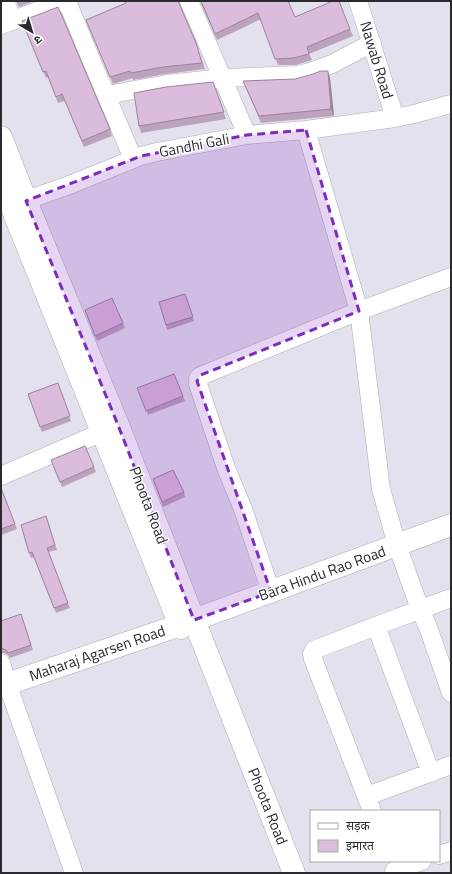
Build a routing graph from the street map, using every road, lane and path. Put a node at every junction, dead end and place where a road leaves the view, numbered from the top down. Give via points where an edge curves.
1 (5, 1) edge
2 (64, 1) edge
3 (67, 1) edge
4 (189, 1) edge
5 (358, 1) edge
6 (7, 23) edge
7 (372, 43) junction
8 (223, 78) junction
9 (107, 96) junction
10 (451, 104) edge
11 (395, 118) junction
12 (306, 130) junction
13 (247, 135) junction
14 (1, 138) edge
15 (133, 159) junction
16 (1, 181) edge
17 (13, 205) edge
18 (451, 277) edge
19 (359, 311) junction
20 (110, 428) junction
21 (1, 476) edge
22 (451, 525) edge
23 (397, 545) junction
24 (271, 592) junction
25 (451, 598) edge
26 (420, 609) junction
27 (187, 623) junction
28 (376, 626) junction
29 (1, 663) edge
30 (4, 684) edge
31 (451, 693) edge
32 (451, 765) edge
33 (431, 773) junction
34 (369, 804) edge
35 (451, 851) edge
36 (440, 855) edge
37 (418, 862) edge
38 (393, 868) edge
39 (74, 873) edge
40 (278, 873) edge
41 (294, 873) edge

1 - 6 street
2 - 6 street
3 - 9 street
4 - 8 street
5 - 7 street, Nawab Road
7 - 8 street via 332,64 310,72
7 - 11 street, Nawab Road
8 - 9 street via 167,84
8 - 13 street
9 - 15 street
10 - 11 street, Gandhi Gali
11 - 12 street, Gandhi Gali
12 - 13 street, Gandhi Gali
12 - 19 street
13 - 15 street, Gandhi Gali
14 - 17 street, Phoota Road
15 - 17 street, Gandhi Gali
16 - 17 street, Phoota Road
17 - 20 street, Phoota Road
18 - 19 street
19 - 23 street via 381,489
19 - 24 street via 200,376 198,380 226,468
20 - 21 street
20 - 27 street, Phoota Road
22 - 23 street, Bara Hindu Rao Road
23 - 24 street, Bara Hindu Rao Road
23 - 26 street
24 - 27 street, Bara Hindu Rao Road
25 - 26 street
26 - 28 street
26 - 31 street
27 - 30 street, Maharaj Agarsen Road
27 - 40 street, Phoota Road
27 - 41 street, Phoota Road
28 - 33 street
28 - 34 street via 314,650 312,654
29 - 30 street
30 - 39 street
32 - 33 street
33 - 34 street
35 - 36 street
37 - 38 street

